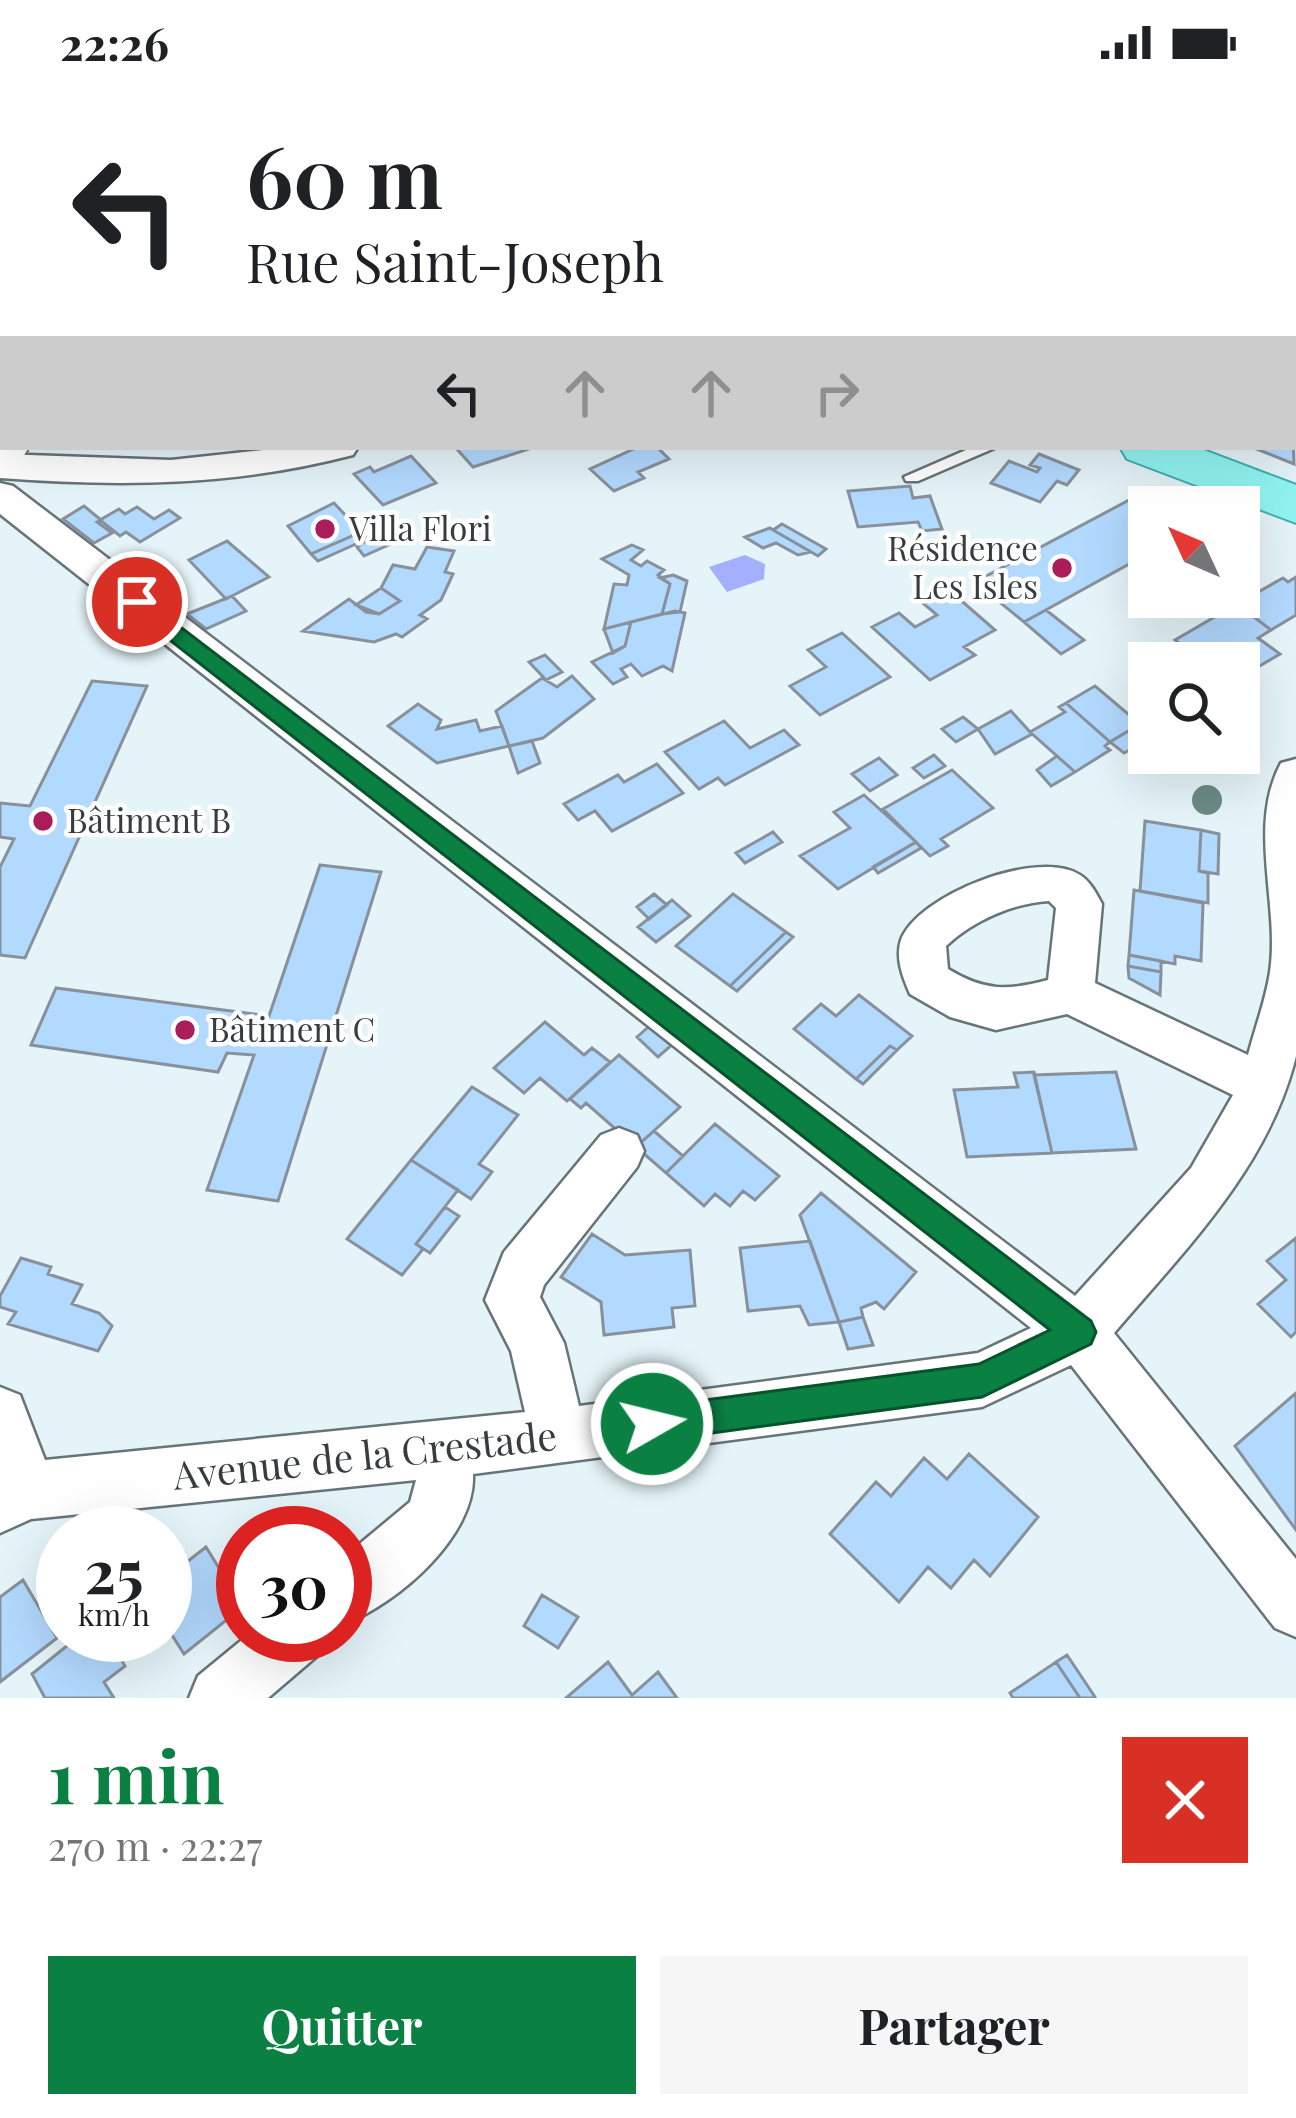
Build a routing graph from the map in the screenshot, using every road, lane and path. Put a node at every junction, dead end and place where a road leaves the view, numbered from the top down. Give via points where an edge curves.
1 (325, 450) edge
2 (981, 450) edge
3 (1154, 450) edge
4 (0, 466) edge
5 (912, 477) dead end
6 (0, 495) edge
7 (1296, 505) edge
8 (1296, 775) edge
9 (1070, 993) dead end
10 (1264, 1086) junction
11 (619, 1151) dead end
12 (1079, 1332) junction
13 (0, 1415) edge
14 (558, 1437) junction
15 (443, 1448) junction
16 (14, 1498) edge
17 (372, 1571) edge
18 (1296, 1607) edge
19 (263, 1662) edge
20 (220, 1698) edge

1 - 4 street via 226,470 139,476
2 - 5 lane
3 - 7 main road
6 - 12 street
8 - 10 street via 1288,839 1294,969
9 - 10 street
10 - 12 street via 1209,1186
11 - 14 street via 523,1270 512,1300 537,1343
12 - 14 street, Avenue de la Crestade via 982,1381
12 - 18 street
13 - 16 street
14 - 15 street, Avenue de la Crestade
15 - 16 street, Avenue de la Crestade
15 - 17 street via 445,1498 430,1523
19 - 20 street

